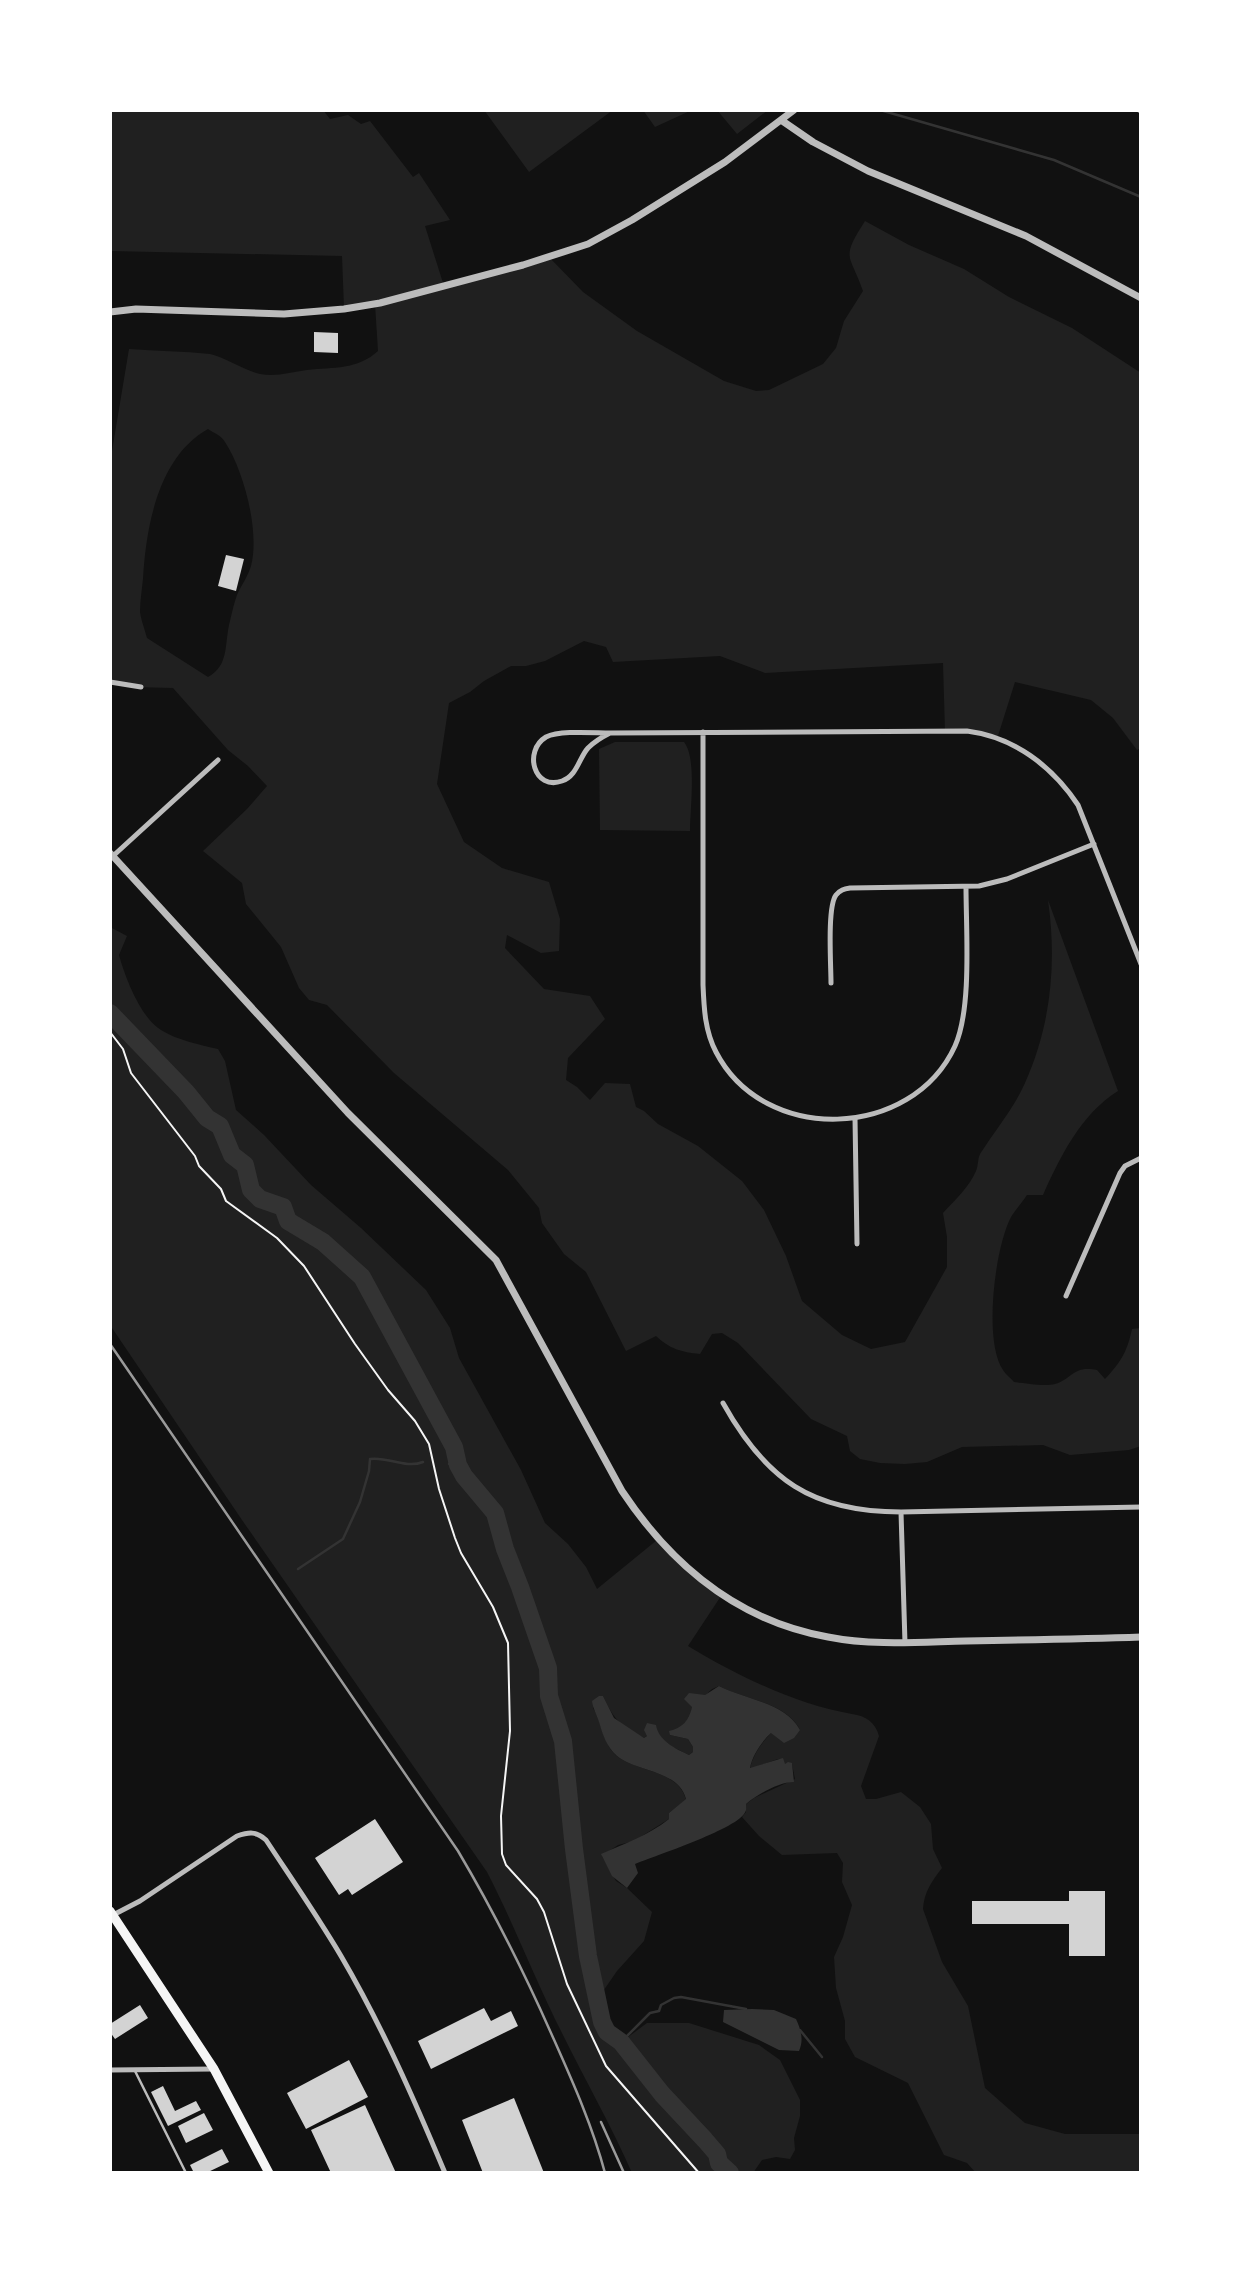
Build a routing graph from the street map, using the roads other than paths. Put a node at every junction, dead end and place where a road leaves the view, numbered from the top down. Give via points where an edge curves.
1 (794, 110) edge
2 (781, 121) junction
3 (1141, 298) edge
4 (110, 312) edge
5 (110, 682) edge
6 (141, 687) dead end
7 (704, 732) junction
8 (610, 733) junction
9 (218, 760) dead end
10 (1094, 844) junction
11 (112, 855) edge
12 (966, 887) junction
13 (1141, 964) edge
14 (831, 983) dead end
15 (855, 1118) junction
16 (1141, 1158) edge
17 (857, 1244) dead end
18 (1066, 1296) dead end
19 (723, 1403) dead end
20 (1141, 1507) edge
21 (901, 1512) junction
22 (1141, 1637) edge
23 (905, 1643) junction
24 (111, 1914) edge
25 (214, 2069) junction
26 (110, 2070) edge
27 (135, 2071) junction
28 (186, 2173) edge
29 (269, 2173) edge
30 (445, 2173) edge

1 - 2 street
2 - 3 street via 868,171 1026,236
2 - 4 street via 632,220 588,244 523,265 345,309 284,314
5 - 6 street
7 - 8 street
7 - 10 street via 960,731 988,735 1023,750 1055,776 1078,805
7 - 15 street via 703,985 706,1026 716,1053 732,1076 779,1109 802,1116
8 - 8 street via 592,745 562,781 547,781 535,771 533,755 548,736
9 - 11 street
10 - 12 street via 1007,879
10 - 13 street
11 - 23 street via 348,1113 496,1260 622,1491 683,1565 736,1604 782,1625 827,1637
12 - 14 street via 841,890 831,911
12 - 15 street via 964,1013 956,1043 939,1073 920,1092 891,1109
15 - 17 street
16 - 18 street via 1120,1173
19 - 21 street via 760,1458 791,1485 846,1508
20 - 21 street
21 - 23 street
22 - 23 street
24 - 25 main road
24 - 30 street via 140,1901 237,1836 260,1834 341,1955 410,2088
25 - 27 street
25 - 29 main road
26 - 27 street
27 - 28 lane

